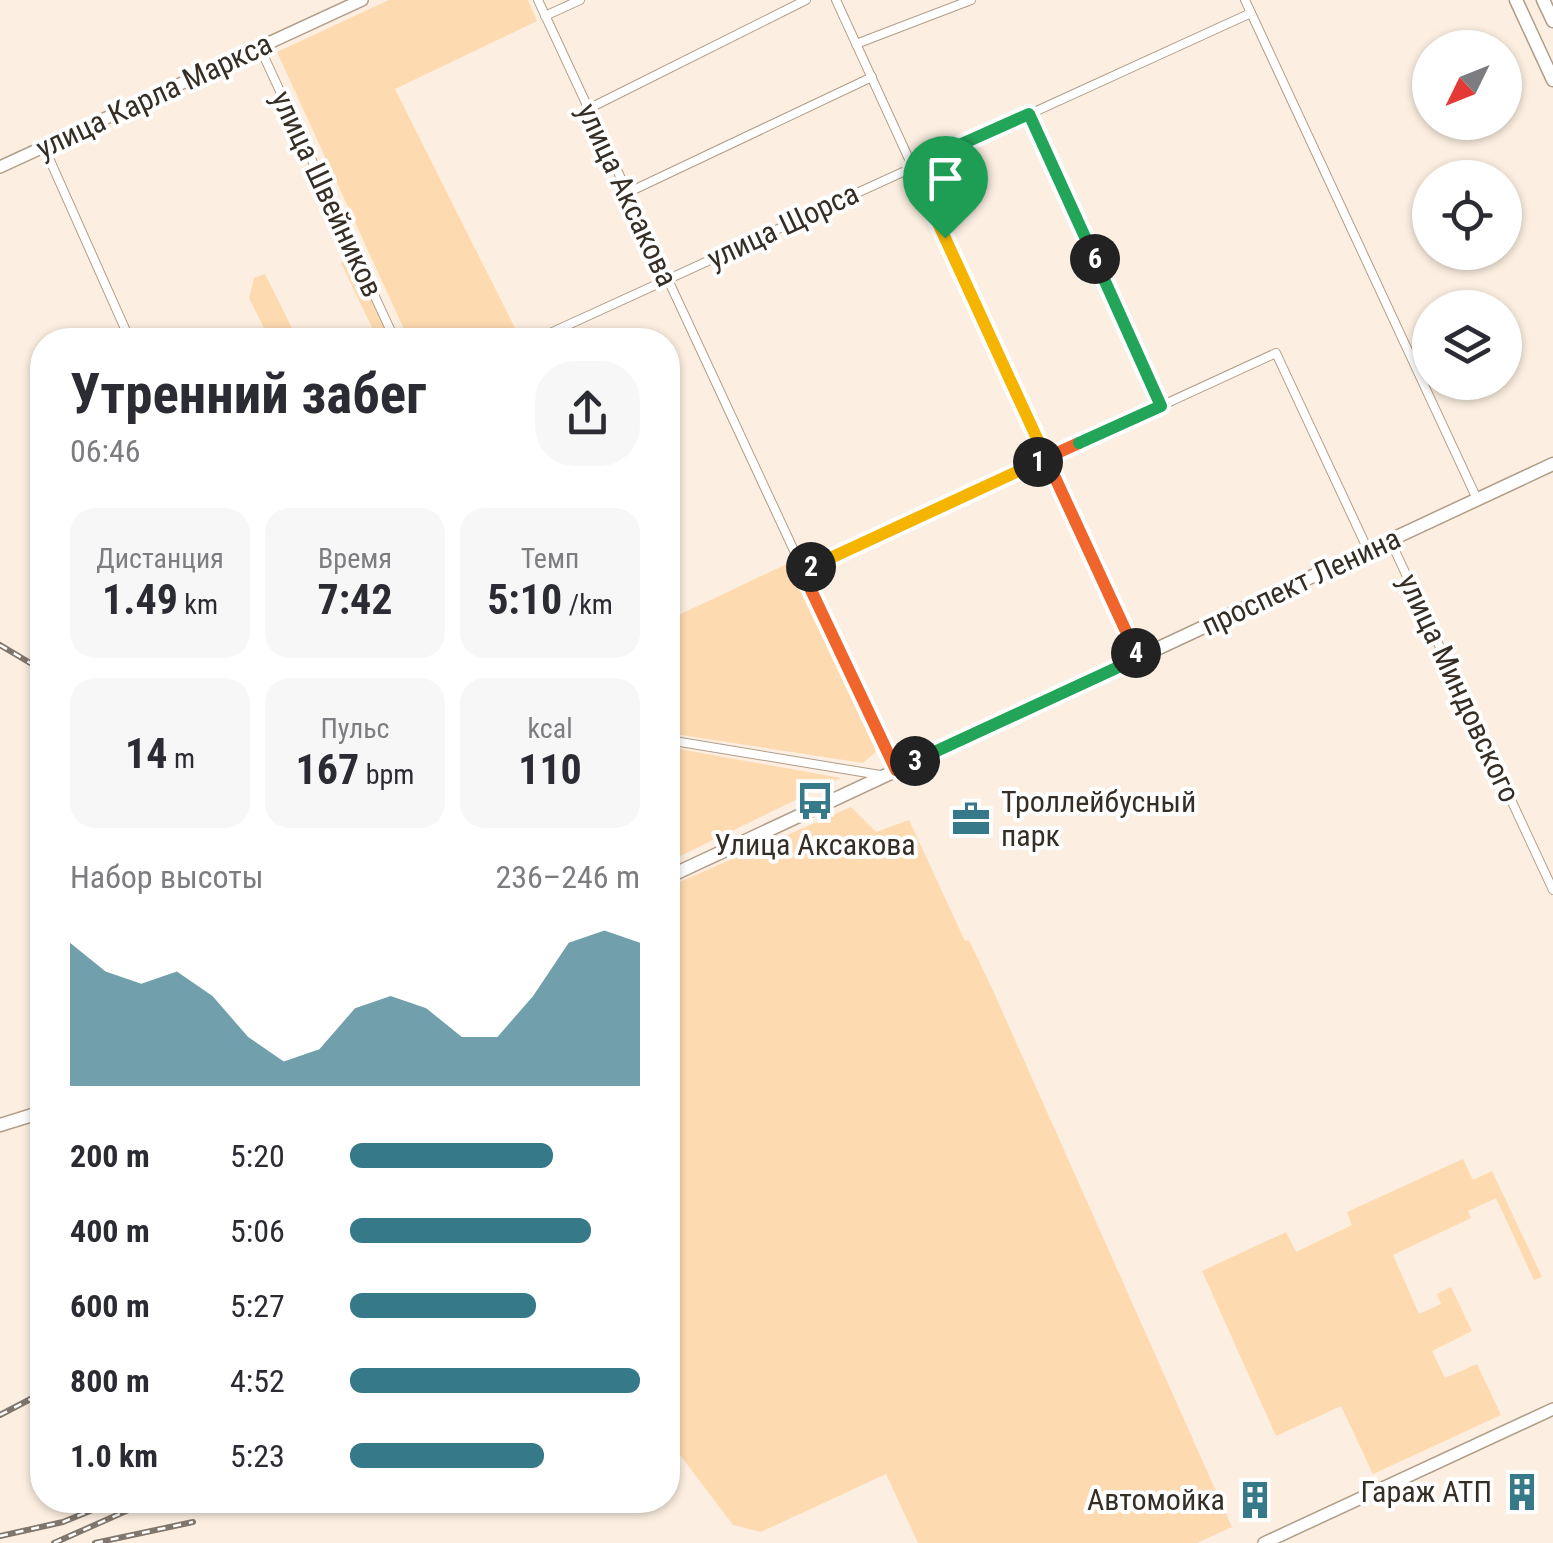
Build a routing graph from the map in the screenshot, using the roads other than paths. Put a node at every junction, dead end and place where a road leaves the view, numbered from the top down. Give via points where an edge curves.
1 (362, 0) edge
2 (538, 0) edge
3 (580, 0) edge
4 (806, 0) edge
5 (836, 0) edge
6 (971, 0) edge
7 (1244, 0) edge
8 (1516, 0) edge
9 (1543, 0) edge
10 (1250, 13) junction
11 (546, 16) junction
12 (1553, 21) edge
13 (856, 44) junction
14 (260, 48) junction
15 (872, 78) junction
16 (1553, 80) edge
17 (588, 108) junction
18 (1029, 114) junction
19 (44, 147) junction
20 (912, 167) junction
21 (0, 168) edge
22 (627, 192) junction
23 (666, 280) junction
24 (125, 328) edge
25 (389, 328) edge
26 (561, 328) edge
27 (1161, 406) junction
28 (1046, 458) junction
29 (1553, 464) edge
30 (1477, 499) junction
31 (1390, 540) junction
32 (1368, 550) junction
33 (802, 571) junction
34 (1138, 658) junction
35 (680, 742) edge
36 (890, 773) junction
37 (680, 871) edge
38 (1553, 890) edge
39 (30, 1116) edge
40 (0, 1125) edge
41 (1553, 1409) edge
42 (1264, 1543) edge

1 - 14 main road, улица Карла Маркса
2 - 11 street, улица Аксакова
3 - 11 street
4 - 17 street
5 - 13 street
6 - 13 street
7 - 10 street
8 - 16 main road
9 - 12 main road
10 - 18 street, улица Щорса
10 - 30 street
11 - 17 street, улица Аксакова
13 - 15 street
14 - 19 main road, улица Карла Маркса
14 - 25 street, улица Швейников
15 - 20 street
15 - 22 street
17 - 22 street, улица Аксакова
18 - 20 street, улица Щорса
18 - 27 street
19 - 21 main road, улица Карла Маркса
19 - 24 street
20 - 23 street, улица Щорса
20 - 28 street
22 - 23 street, улица Аксакова
23 - 26 street, улица Щорса
23 - 33 street, улица Аксакова
27 - 28 street
27 - 32 street, улица Миндовского via 1276,353
28 - 33 street
28 - 34 street
29 - 30 main road, проспект Ленина
30 - 31 main road, проспект Ленина
31 - 32 main road, проспект Ленина
31 - 38 street, улица Миндовского
32 - 34 main road, проспект Ленина
33 - 36 street, улица Аксакова
34 - 36 main road, проспект Ленина
35 - 36 street
36 - 37 main road, проспект Ленина
39 - 40 main road
41 - 42 main road

